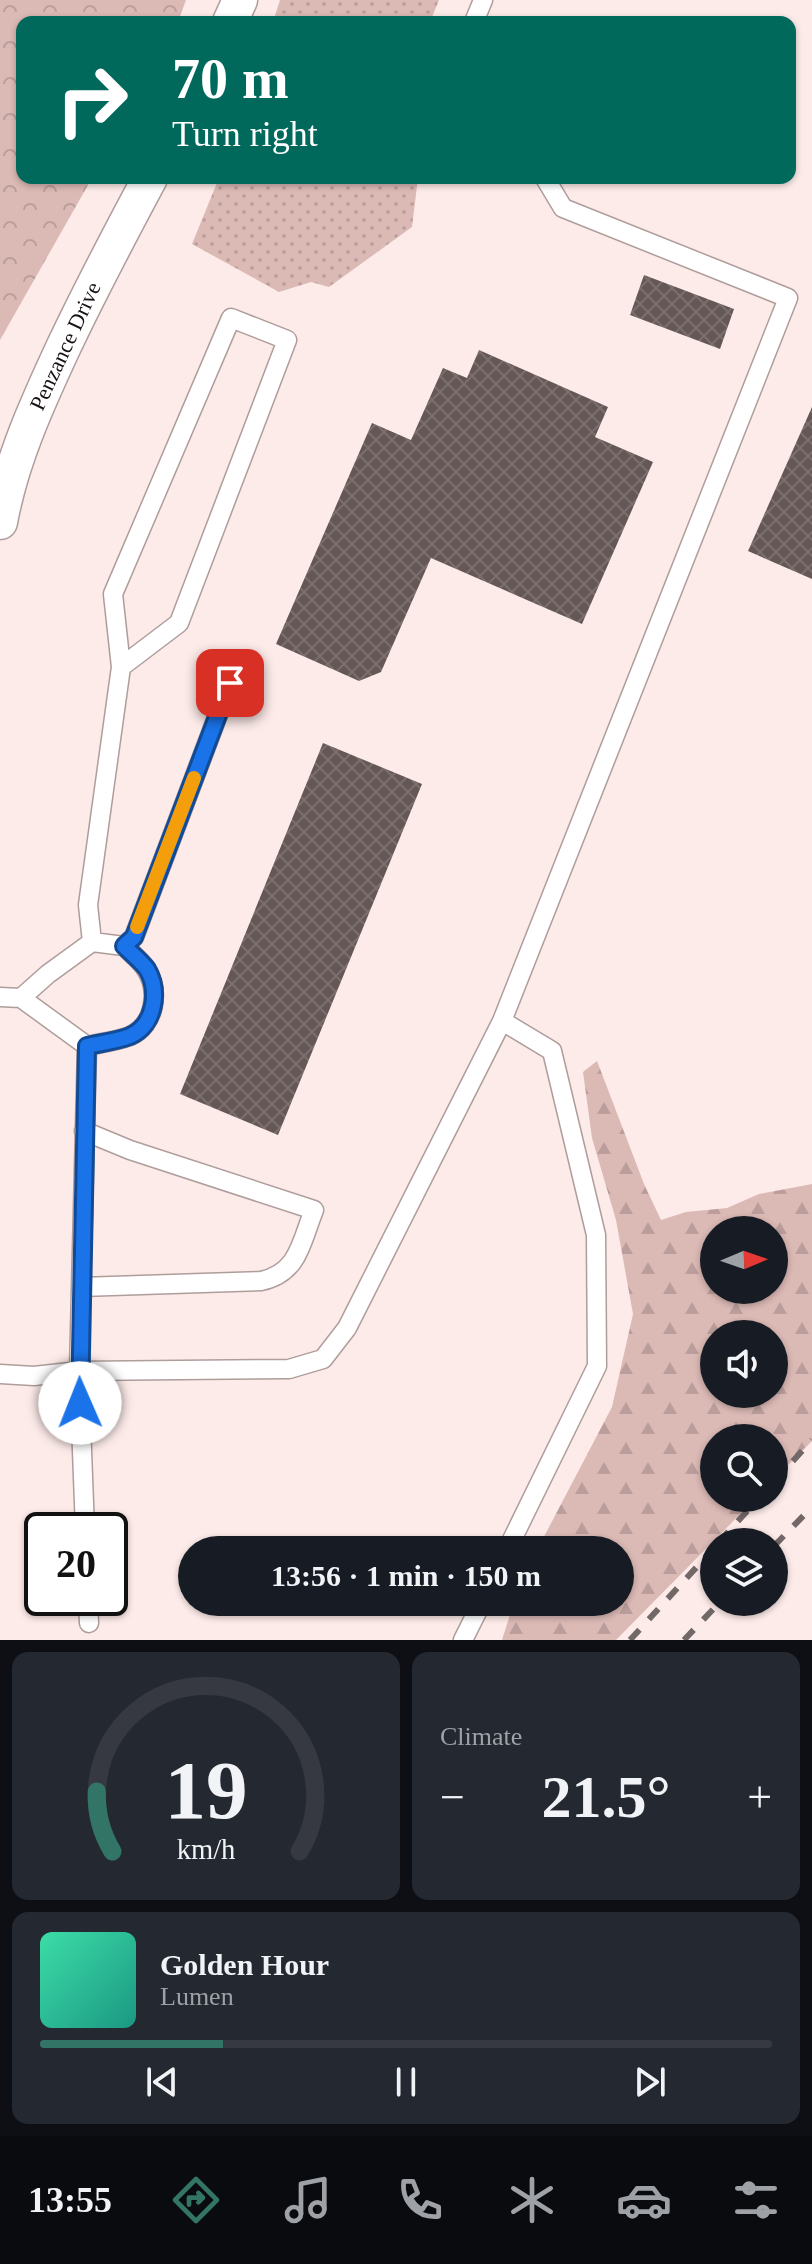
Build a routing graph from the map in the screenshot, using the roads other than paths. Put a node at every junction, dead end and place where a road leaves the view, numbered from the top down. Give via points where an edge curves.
1 (147, 184) edge
2 (549, 184) edge
3 (0, 522) edge
4 (121, 667) junction
5 (230, 683) dead end
6 (92, 942) junction
7 (124, 946) junction
8 (0, 997) edge
9 (21, 998) junction
10 (502, 1021) junction
11 (87, 1046) junction
12 (84, 1131) junction
13 (81, 1287) junction
14 (79, 1371) junction
15 (0, 1374) edge
16 (84, 1512) edge
17 (514, 1536) edge
18 (89, 1616) edge
19 (475, 1616) edge
20 (89, 1623) dead end
21 (463, 1640) edge

1 - 3 street, Penzance Drive via 34,410
2 - 10 lane via 563,208 788,298
4 - 4 lane via 179,623 287,340 231,318 113,594
4 - 6 lane via 88,905
5 - 7 lane via 134,937
6 - 7 lane
6 - 9 lane
7 - 11 lane via 147,970 154,1001 149,1018 129,1037
8 - 9 lane
9 - 11 lane
10 - 14 lane via 347,1328 323,1359 289,1369
10 - 17 lane via 552,1051 596,1235 597,1366
11 - 12 lane
12 - 13 lane
12 - 13 lane via 314,1210 294,1261 275,1278
13 - 14 lane
14 - 15 lane
14 - 16 lane
18 - 20 lane
19 - 21 lane

